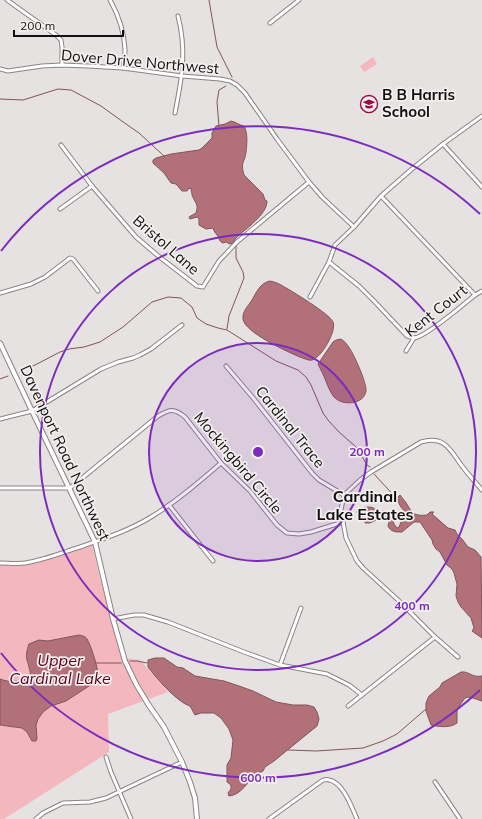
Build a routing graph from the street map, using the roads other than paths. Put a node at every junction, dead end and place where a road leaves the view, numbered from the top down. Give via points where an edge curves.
1 (7, 0) edge
2 (110, 0) edge
3 (299, 0) edge
4 (178, 16) dead end
5 (270, 23) dead end
6 (62, 65) junction
7 (123, 68) junction
8 (0, 69) edge
9 (182, 76) junction
10 (175, 113) dead end
11 (482, 116) edge
12 (443, 144) junction
13 (61, 145) dead end
14 (309, 182) junction
15 (92, 186) junction
16 (482, 187) edge
17 (381, 196) junction
18 (60, 209) dead end
19 (354, 227) junction
20 (329, 262) junction
21 (482, 290) edge
22 (98, 291) dead end
23 (0, 293) edge
24 (475, 295) junction
25 (310, 297) dead end
26 (182, 324) dead end
27 (414, 338) junction
28 (0, 343) edge
29 (406, 350) dead end
30 (226, 366) dead end
31 (32, 411) junction
32 (0, 419) edge
33 (221, 462) junction
34 (0, 488) edge
35 (70, 488) junction
36 (482, 490) edge
37 (344, 495) junction
38 (169, 505) junction
39 (342, 522) junction
40 (95, 542) junction
41 (213, 561) dead end
42 (0, 563) edge
43 (301, 608) dead end
44 (113, 619) junction
45 (435, 637) junction
46 (458, 657) dead end
47 (280, 664) junction
48 (362, 695) junction
49 (348, 706) dead end
50 (106, 757) dead end
51 (182, 762) junction
52 (435, 782) dead end
53 (119, 793) junction
54 (36, 819) edge
55 (131, 819) edge
56 (197, 819) edge
57 (269, 819) edge
58 (358, 819) edge
59 (460, 819) edge

1 - 6 street via 61,40
2 - 7 street via 123,35
3 - 5 street
4 - 9 street via 183,48
6 - 7 street, Dover Drive Northwest
6 - 8 street, Dover Drive Northwest via 8,71
7 - 9 street, Dover Drive Northwest
9 - 10 street
9 - 14 street, Dover Drive Northwest via 220,79 237,85
11 - 12 street
12 - 16 street
12 - 17 street
13 - 15 street
14 - 15 street, Bristol Lane via 232,246 203,286 196,286 136,237
14 - 19 street, Dover Drive Northwest via 322,198
15 - 18 street
17 - 19 street
17 - 24 street
19 - 20 street via 335,246
20 - 25 street
20 - 27 street via 359,286 407,336
21 - 24 street, Kent Court
22 - 23 street via 70,258 31,284
24 - 27 street, Kent Court via 430,331
26 - 31 street via 151,349 101,369
27 - 29 street, Kent Court
28 - 31 street, Davenport Road Northwest
30 - 37 street, Cardinal Trace via 312,473
31 - 32 street
31 - 35 street, Davenport Road Northwest
33 - 35 street, Mockingbird Circle via 185,416 178,411 168,410
33 - 38 street
33 - 39 street, Mockingbird Circle via 287,533 305,533
34 - 35 street
35 - 40 street, Davenport Road Northwest
36 - 37 street via 456,459 452,450 440,442 429,440 421,442 371,472
37 - 39 street
38 - 40 street via 141,523
38 - 41 street
39 - 45 street via 346,538 357,561
40 - 42 street via 23,564
40 - 44 street, Davenport Road Northwest
43 - 47 street
44 - 47 street via 144,615
44 - 51 street, Davenport Road Northwest via 125,661 133,678 164,726
45 - 46 street
45 - 48 street
47 - 48 street via 327,674
48 - 49 street
50 - 53 street
51 - 53 street
51 - 56 street, Davenport Road Northwest via 195,798
52 - 59 street
53 - 54 street via 90,802 63,804
53 - 55 street
57 - 58 street via 323,780 330,780 337,783 346,795

